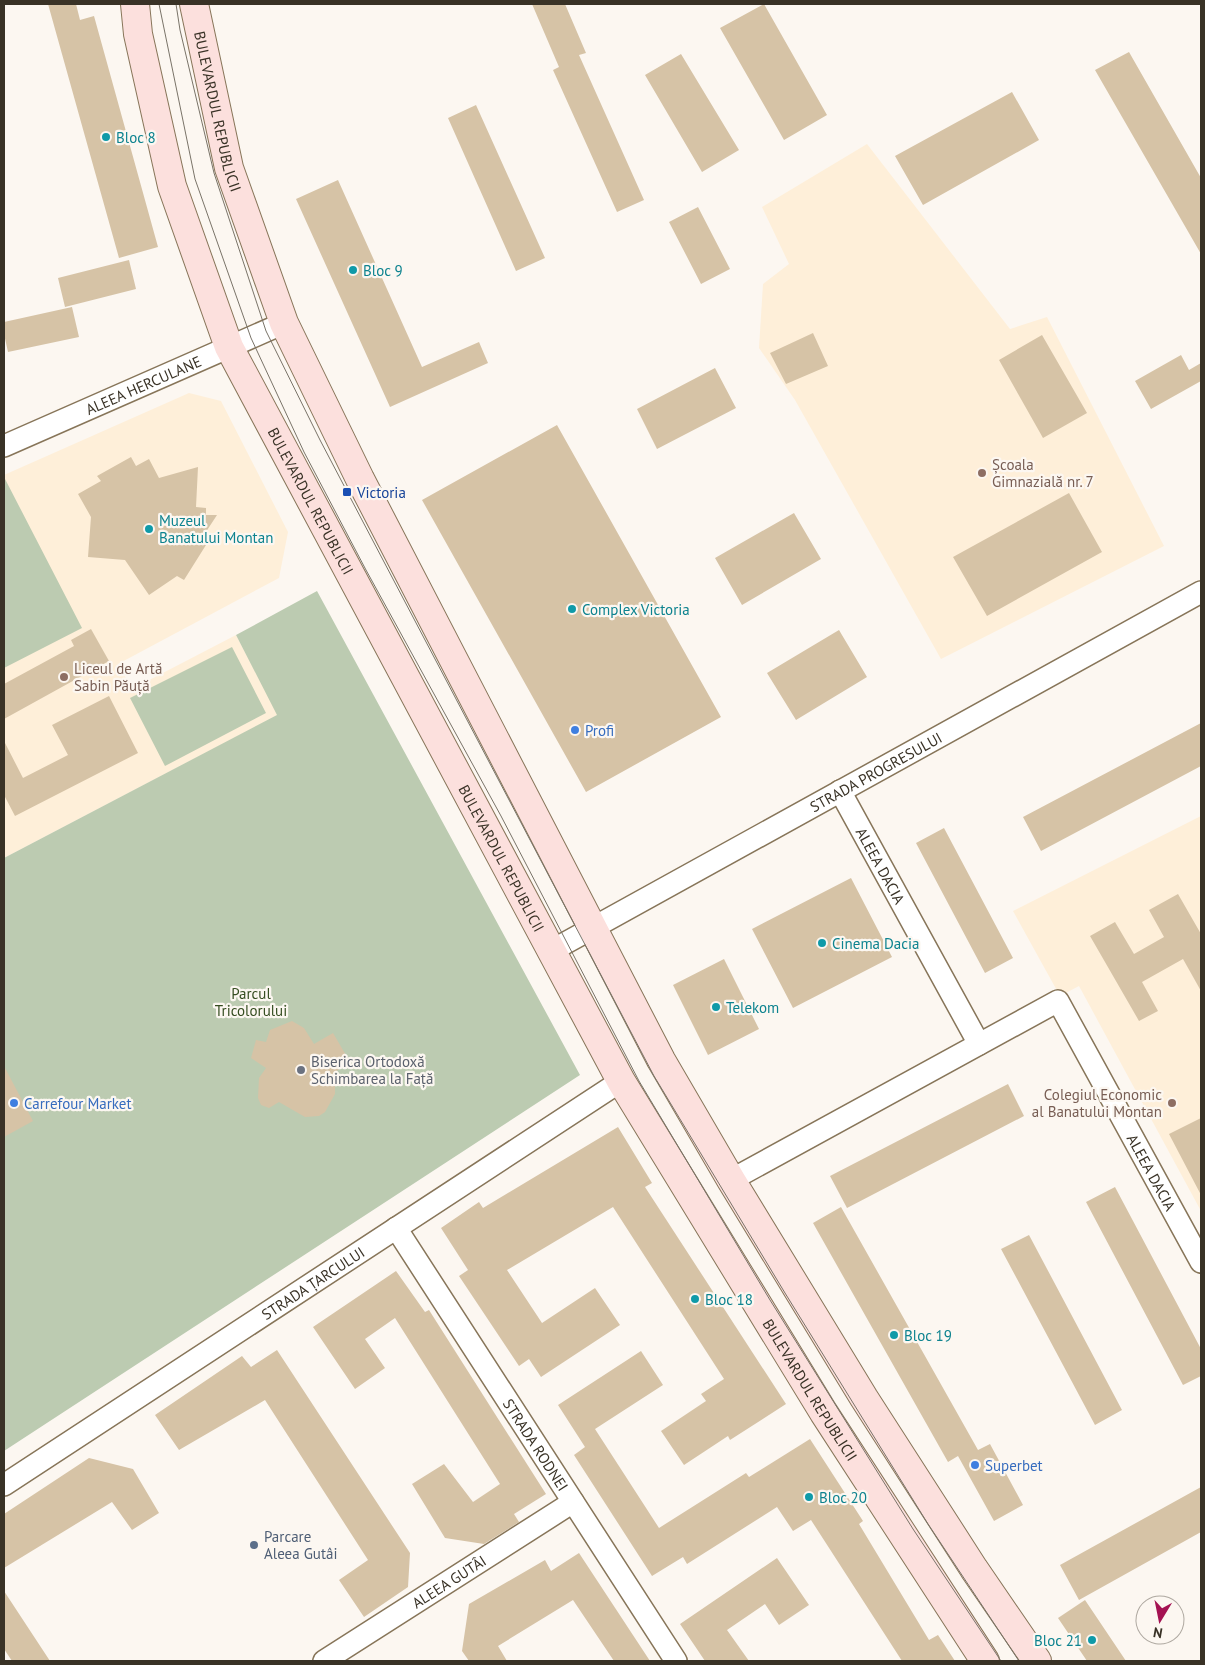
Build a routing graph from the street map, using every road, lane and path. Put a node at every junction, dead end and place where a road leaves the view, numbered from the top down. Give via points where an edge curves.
1 (135, 4) edge
2 (194, 4) edge
3 (284, 323) junction
4 (229, 347) junction
5 (4, 446) edge
6 (1201, 592) edge
7 (840, 791) junction
8 (592, 928) junction
9 (551, 951) junction
10 (980, 1044) junction
11 (621, 1081) junction
12 (731, 1180) junction
13 (396, 1228) junction
14 (1200, 1256) edge
15 (4, 1485) edge
16 (573, 1502) junction
17 (324, 1661) edge
18 (676, 1661) edge
19 (985, 1661) edge
20 (1037, 1661) edge

1 - 4 main road, BULEVARDUL REPUBLICII via 138,34 172,186
2 - 3 main road, BULEVARDUL REPUBLICII via 230,168
3 - 4 street, ALEEA HERCULANE
3 - 8 main road, BULEVARDUL REPUBLICII via 360,479
4 - 5 street, ALEEA HERCULANE
4 - 9 main road, BULEVARDUL REPUBLICII
6 - 7 street, STRADA PROGRESULUI
7 - 8 street, STRADA PROGRESULUI
7 - 10 street, ALEEA DACIA
8 - 9 street, STRADA PROGRESULUI
8 - 12 main road, BULEVARDUL REPUBLICII via 661,1060
9 - 11 main road, BULEVARDUL REPUBLICII
10 - 12 street, ALEEA DACIA
10 - 14 street, ALEEA DACIA via 1058,1002
11 - 13 street, STRADA ȚARCULUI
11 - 19 main road, BULEVARDUL REPUBLICII via 824,1413
12 - 20 main road, BULEVARDUL REPUBLICII via 864,1398
13 - 15 street, STRADA ȚARCULUI
13 - 16 street, STRADA RODNEI
16 - 17 street, ALEEA GUTÂI
16 - 18 street, STRADA RODNEI

